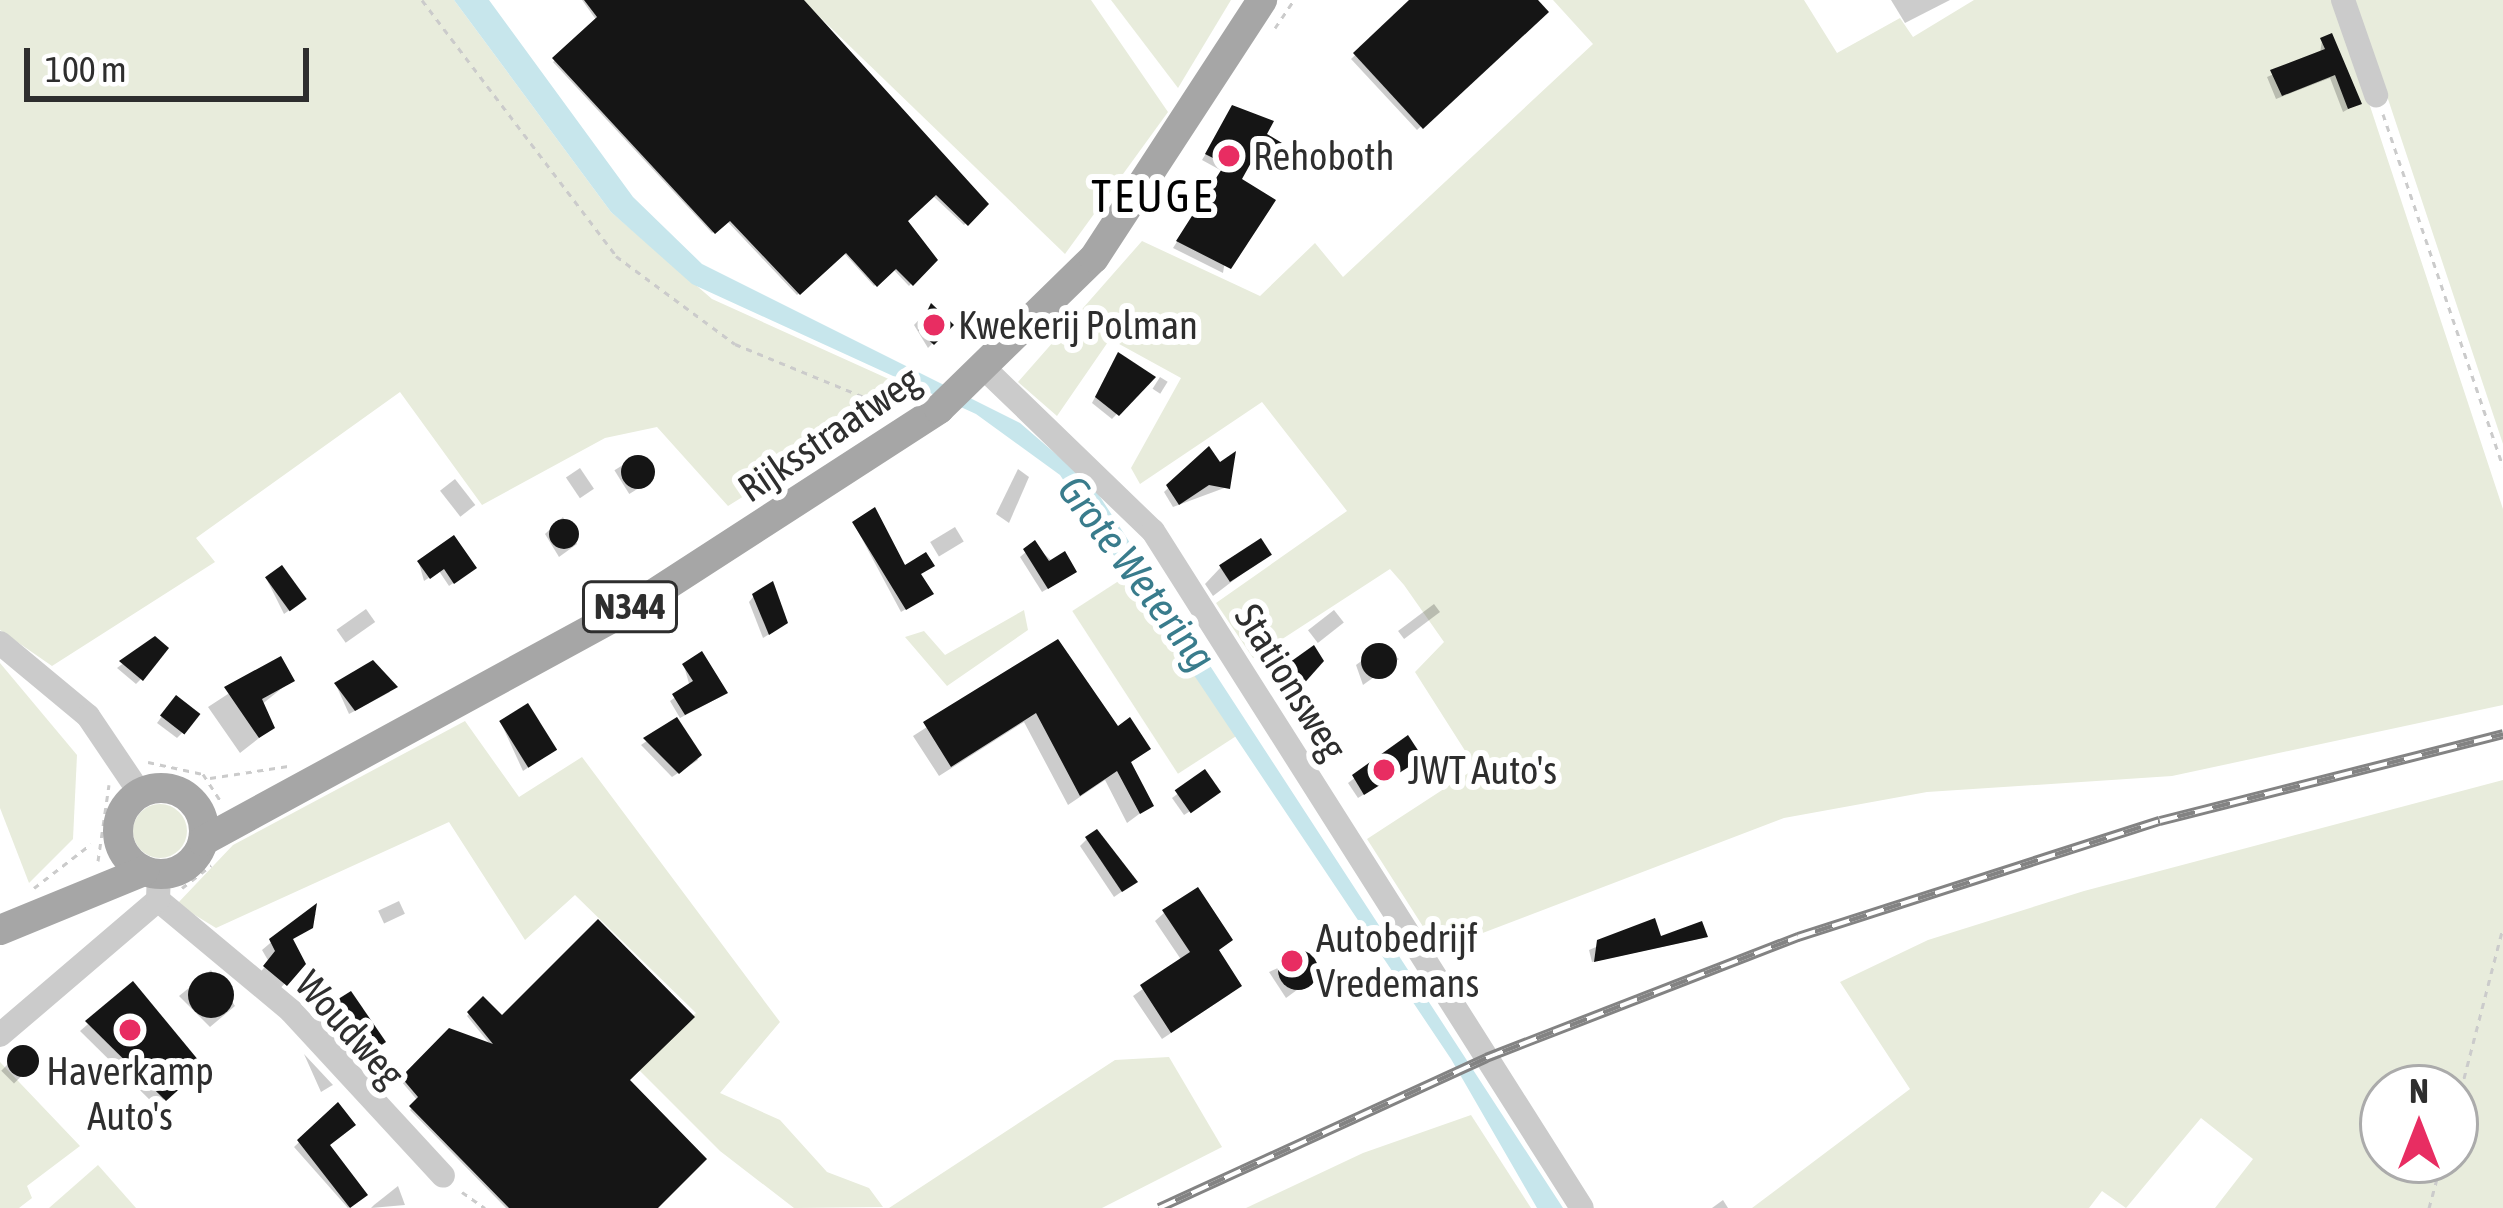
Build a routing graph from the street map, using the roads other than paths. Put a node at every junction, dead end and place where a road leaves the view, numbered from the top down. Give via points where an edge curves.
1 (1262, 0) edge
2 (2343, 0) edge
3 (2376, 95) road end
4 (976, 378) junction
5 (0, 643) edge
6 (303, 770) junction
7 (134, 783) junction
8 (200, 789) junction
9 (210, 850) junction
10 (105, 855) junction
11 (155, 884) junction
12 (0, 930) edge
13 (0, 1035) edge
14 (443, 1176) road end
15 (1582, 1208) edge

1 - 4 main road, Rijksstraatweg / N344 via 1094,258
2 - 3 street
4 - 6 main road, Rijksstraatweg / N344 via 641,602
4 - 15 street, Stationsweg via 1153,531
5 - 7 street via 69,695
6 - 8 main road, Rijksstraatweg / N344 via 213,806
6 - 9 main road, Rijksstraatweg / N344
7 - 8 main road, N344
7 - 10 main road
8 - 9 main road
9 - 11 main road, N344
10 - 11 main road
10 - 12 main road via 46,910
11 - 13 street
11 - 14 street, Woudweg via 291,1010

